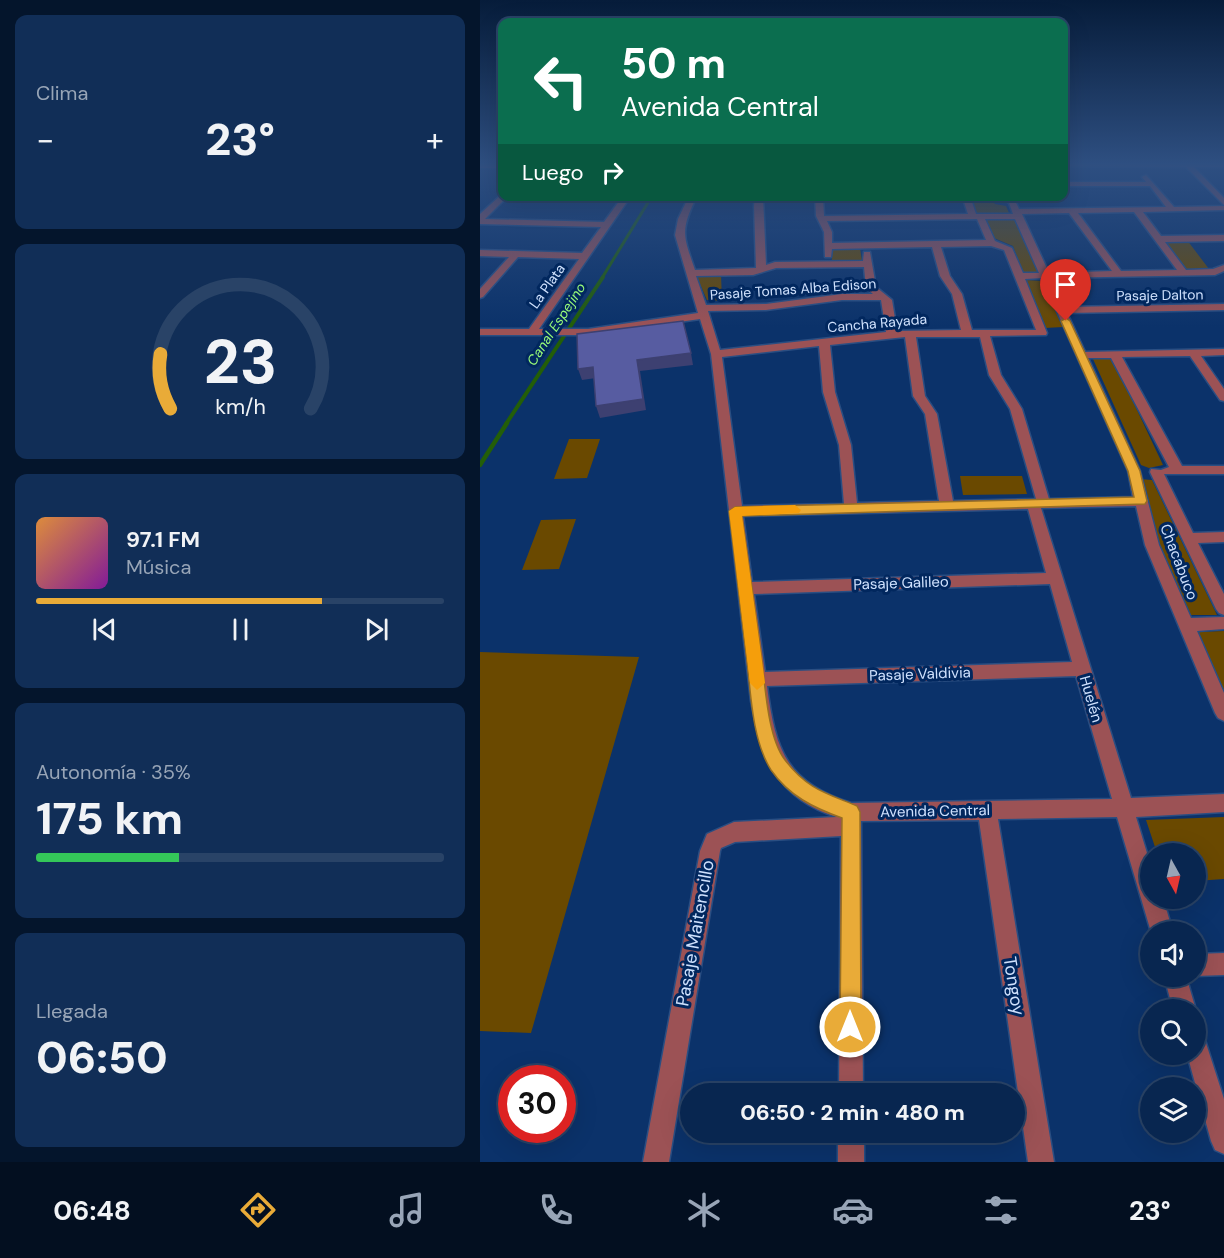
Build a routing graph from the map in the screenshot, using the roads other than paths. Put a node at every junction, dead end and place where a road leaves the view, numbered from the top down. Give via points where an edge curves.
1 (610, 218) edge
2 (682, 218) edge
3 (756, 218) edge
4 (861, 218) edge
5 (977, 218) edge
6 (1019, 218) edge
7 (1076, 218) edge
8 (1143, 218) edge
9 (821, 219) joint
10 (480, 220) edge
11 (605, 225) junction
12 (1224, 238) edge
13 (1159, 239) junction
14 (991, 243) junction
15 (936, 244) junction
16 (866, 245) junction
17 (828, 246) junction
18 (480, 253) edge
19 (516, 254) junction
20 (584, 256) junction
21 (829, 264) junction
22 (868, 264) junction
23 (1223, 269) edge
24 (761, 270) junction
25 (690, 273) junction
26 (1184, 273) junction
27 (1118, 274) junction
28 (1019, 276) junction
29 (1045, 276) junction
30 (480, 295) edge
31 (884, 297) junction
32 (1224, 307) edge
33 (1061, 310) junction
34 (704, 312) junction
35 (480, 332) edge
36 (531, 333) junction
37 (967, 333) junction
38 (984, 333) junction
39 (910, 334) junction
40 (892, 335) junction
41 (824, 342) junction
42 (1193, 352) junction
43 (1224, 352) edge
44 (716, 354) junction
45 (1115, 354) junction
46 (1082, 355) junction
47 (1224, 398) edge
48 (1177, 470) junction
49 (1224, 470) edge
50 (1134, 471) junction
51 (1156, 472) junction
52 (1141, 501) junction
53 (1039, 503) junction
54 (947, 506) junction
55 (851, 508) junction
56 (735, 511) junction
57 (1224, 537) edge
58 (1189, 538) junction
59 (1055, 578) junction
60 (746, 588) junction
61 (1224, 609) edge
62 (1224, 623) edge
63 (1186, 625) junction
64 (1082, 669) junction
65 (757, 679) junction
66 (1224, 713) edge
67 (1224, 802) edge
68 (1124, 808) junction
69 (987, 810) junction
70 (851, 819) junction
71 (1140, 861) edge
72 (1224, 964) edge
73 (1206, 965) edge
74 (1202, 1065) edge
75 (851, 1083) edge
76 (1224, 1141) edge
77 (851, 1143) edge
78 (656, 1162) edge
79 (851, 1162) edge
80 (1041, 1162) edge

1 - 11 street, La Plata
2 - 25 street, Avenida Central via 679,235
3 - 24 street via 762,247
4 - 9 street
5 - 14 street
6 - 29 street, Chacabuco
7 - 27 street via 1088,237 1104,250
8 - 13 street
9 - 17 street via 827,228
10 - 11 street
11 - 20 street, La Plata
12 - 13 street
13 - 26 street
14 - 15 street
14 - 28 street via 1008,248
15 - 16 street
15 - 37 street via 945,276 957,294
16 - 17 street
16 - 22 street
17 - 21 street
18 - 19 street
19 - 20 street
19 - 30 street
20 - 36 street, La Plata
21 - 22 street
21 - 24 street
22 - 31 street via 872,290
23 - 26 street
24 - 25 street
25 - 34 street, Avenida Central
26 - 27 street
27 - 29 street
28 - 29 street
28 - 38 street, Cancha Rayada via 1042,333
29 - 33 street, Chacabuco
31 - 34 street, Pasaje Tomas Alba Edison via 842,297
31 - 40 street
32 - 33 street, Pasaje Dalton
33 - 46 street, Chacabuco
34 - 36 street, Pasaje Tomas Alba Edison via 573,333
34 - 44 street, Avenida Central
35 - 36 street, Pasaje Tomas Alba Edison
37 - 38 street, Cancha Rayada
37 - 39 street, Cancha Rayada
38 - 53 street, Huelén via 995,375 1016,409
39 - 40 street, Cancha Rayada
39 - 54 street via 919,396 931,414
40 - 41 street, Cancha Rayada
41 - 44 street, Cancha Rayada
41 - 55 street via 829,392 845,446
42 - 43 street
42 - 45 street
42 - 47 street
44 - 56 street, Avenida Central
45 - 46 street
45 - 48 street
46 - 50 street, Chacabuco
48 - 49 street
48 - 51 street
50 - 51 street
50 - 52 street, Chacabuco
51 - 58 street, Chacabuco
52 - 53 street
52 - 63 street, Chacabuco via 1152,545
53 - 54 street
53 - 59 street, Huelén
54 - 55 street
55 - 56 street
56 - 60 street, Avenida Central
57 - 58 street
58 - 61 street, Chacabuco
59 - 60 street, Pasaje Galileo
59 - 64 street, Huelén
60 - 65 street, Avenida Central
62 - 63 street
63 - 66 street, Chacabuco
64 - 65 street, Pasaje Valdivia
64 - 68 street, Huelén
65 - 70 street, Avenida Central via 767,740 781,770 808,795
67 - 68 street, Avenida Central
68 - 69 street, Avenida Central
68 - 71 street, Huelén
69 - 70 street, Avenida Central
69 - 80 street, Tongoy
70 - 75 street
70 - 78 street, Pasaje Maitencillo via 734,832 714,841
72 - 73 street
74 - 76 street
77 - 79 street

